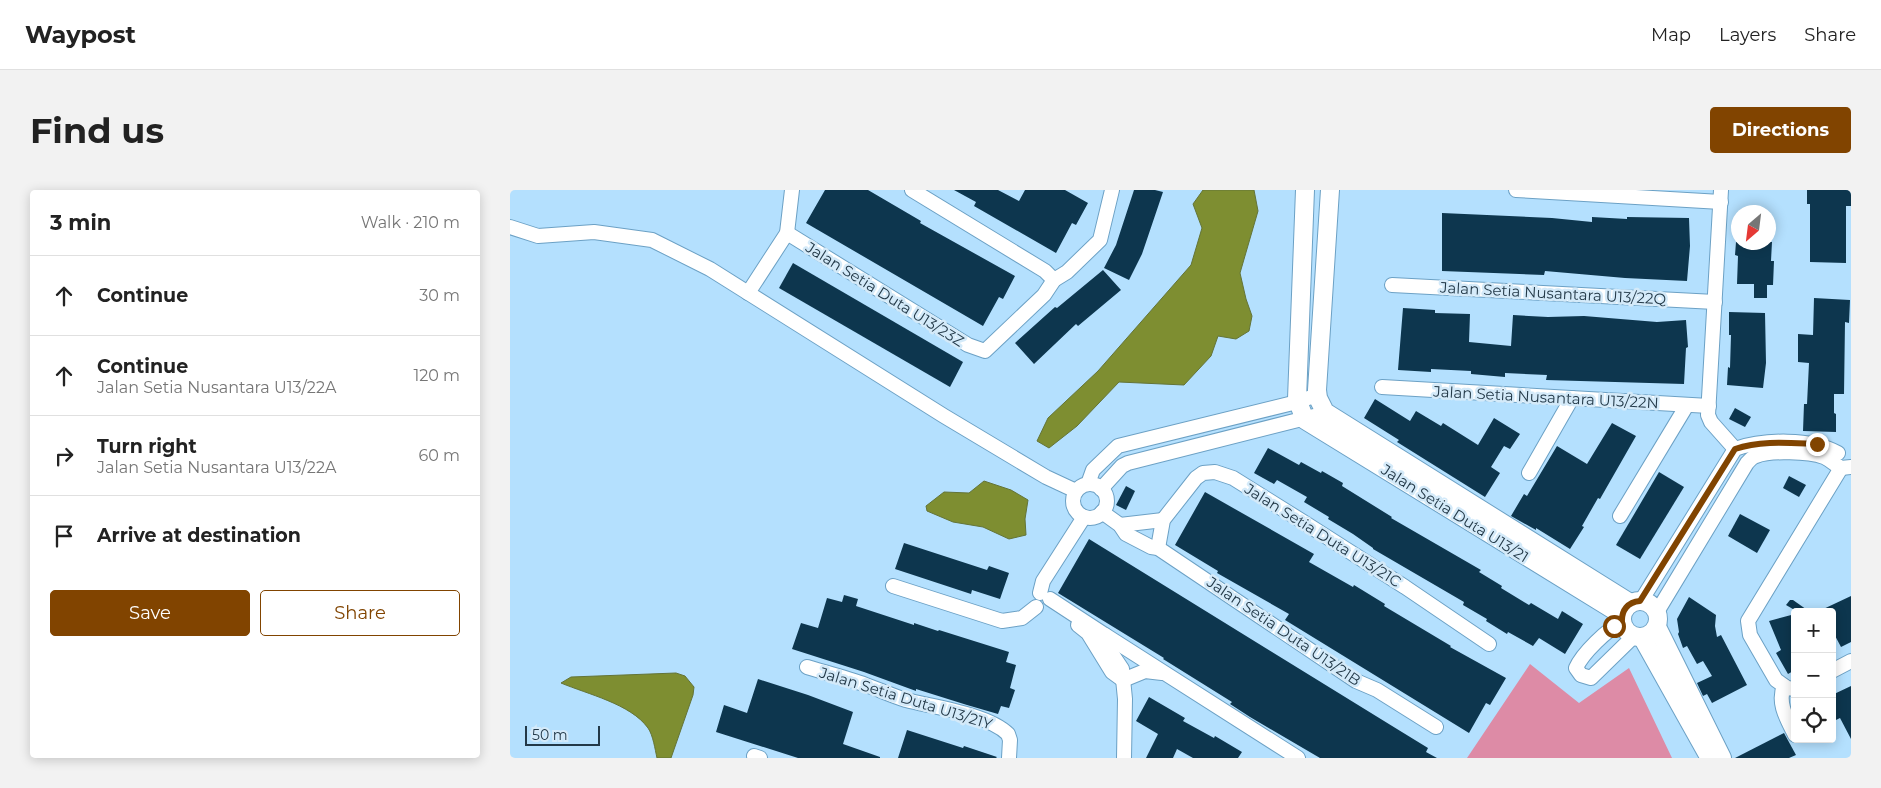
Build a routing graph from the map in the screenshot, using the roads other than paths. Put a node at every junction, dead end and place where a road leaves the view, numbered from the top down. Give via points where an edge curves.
1 (792, 190) edge
2 (912, 190) edge
3 (1305, 190) edge
4 (1330, 190) edge
5 (1516, 190) edge
6 (1110, 191) edge
7 (1721, 196) edge
8 (510, 227) edge
9 (787, 233) junction
10 (1054, 280) junction
11 (1392, 285) dead end
12 (748, 293) junction
13 (1715, 302) junction
14 (1382, 387) dead end
15 (1317, 395) junction
16 (1572, 398) junction
17 (1297, 402) junction
18 (1687, 404) junction
19 (1709, 406) junction
20 (1325, 412) junction
21 (1305, 420) junction
22 (1739, 448) junction
23 (1754, 456) junction
24 (1843, 460) edge
25 (1724, 463) junction
26 (1529, 473) dead end
27 (1741, 473) junction
28 (1089, 488) junction
29 (1102, 512) junction
30 (1084, 516) junction
31 (1620, 516) dead end
32 (1163, 520) junction
33 (1120, 525) junction
34 (1158, 548) junction
35 (893, 586) dead end
36 (1044, 601) junction
37 (1629, 611) junction
38 (1656, 619) junction
39 (1105, 635) junction
40 (1638, 637) junction
41 (1489, 644) dead end
42 (1851, 661) edge
43 (807, 667) dead end
44 (1836, 669) edge
45 (1163, 673) junction
46 (1123, 680) junction
47 (1789, 687) edge
48 (1436, 727) dead end
49 (1791, 728) edge
50 (1009, 758) edge
51 (1124, 758) edge
52 (1298, 758) edge
53 (1709, 758) edge
54 (1722, 758) edge

1 - 9 street
2 - 10 street via 1045,271
3 - 17 main road
4 - 15 main road
5 - 7 street
6 - 10 street via 1100,240
7 - 13 street
8 - 12 street via 538,236 594,232 652,240 710,269
9 - 10 street, Jalan Setia Duta U13/23Z via 968,345 985,351 1044,295
9 - 12 street
11 - 13 street, Jalan Setia Nusantara U13/22Q
12 - 28 street via 1046,477
13 - 19 street
14 - 16 street, Jalan Setia Nusantara U13/22N
15 - 17 street
15 - 20 main road
16 - 18 street, Jalan Setia Nusantara U13/22N
16 - 26 street
17 - 21 main road
17 - 28 street via 1118,446 1092,470
18 - 19 street, Jalan Setia Nusantara U13/22N
18 - 31 street
19 - 22 street via 1711,422
20 - 21 street
20 - 37 main road, Jalan Setia Duta U13/21
21 - 28 street via 1128,463
21 - 37 main road, Jalan Setia Duta U13/21
22 - 23 street
22 - 24 street via 1775,442 1817,444
22 - 25 street
23 - 24 street via 1802,454
23 - 27 street
24 - 47 street via 1748,621 1750,635 1776,680
25 - 27 street
25 - 37 street
27 - 38 street
28 - 29 street via 1106,498
28 - 30 street via 1074,496 1074,505
29 - 30 street via 1094,517
29 - 33 street, Jalan Setia Duta U13/21B
30 - 36 street via 1043,581
32 - 33 street
32 - 34 street
32 - 41 street, Jalan Setia Duta U13/21C via 1203,473 1216,472 1233,478
33 - 34 street, Jalan Setia Duta U13/21B via 1137,541
34 - 48 street, Jalan Setia Duta U13/21B via 1356,681 1377,690
35 - 36 street via 1002,621 1022,618
36 - 39 street
36 - 46 street via 1088,633 1112,672
37 - 38 main road via 1650,604
37 - 40 main road via 1626,631
37 - 40 street via 1579,660 1576,668 1581,675 1591,678
38 - 40 main road via 1653,632
38 - 54 main road
39 - 45 street
39 - 46 street via 1110,651 1122,669
40 - 53 main road
42 - 44 street
43 - 50 street, Jalan Setia Duta U13/21Y via 994,724 1008,734
45 - 46 street via 1145,671
45 - 52 street
46 - 51 street
47 - 49 street via 1781,695 1782,709

